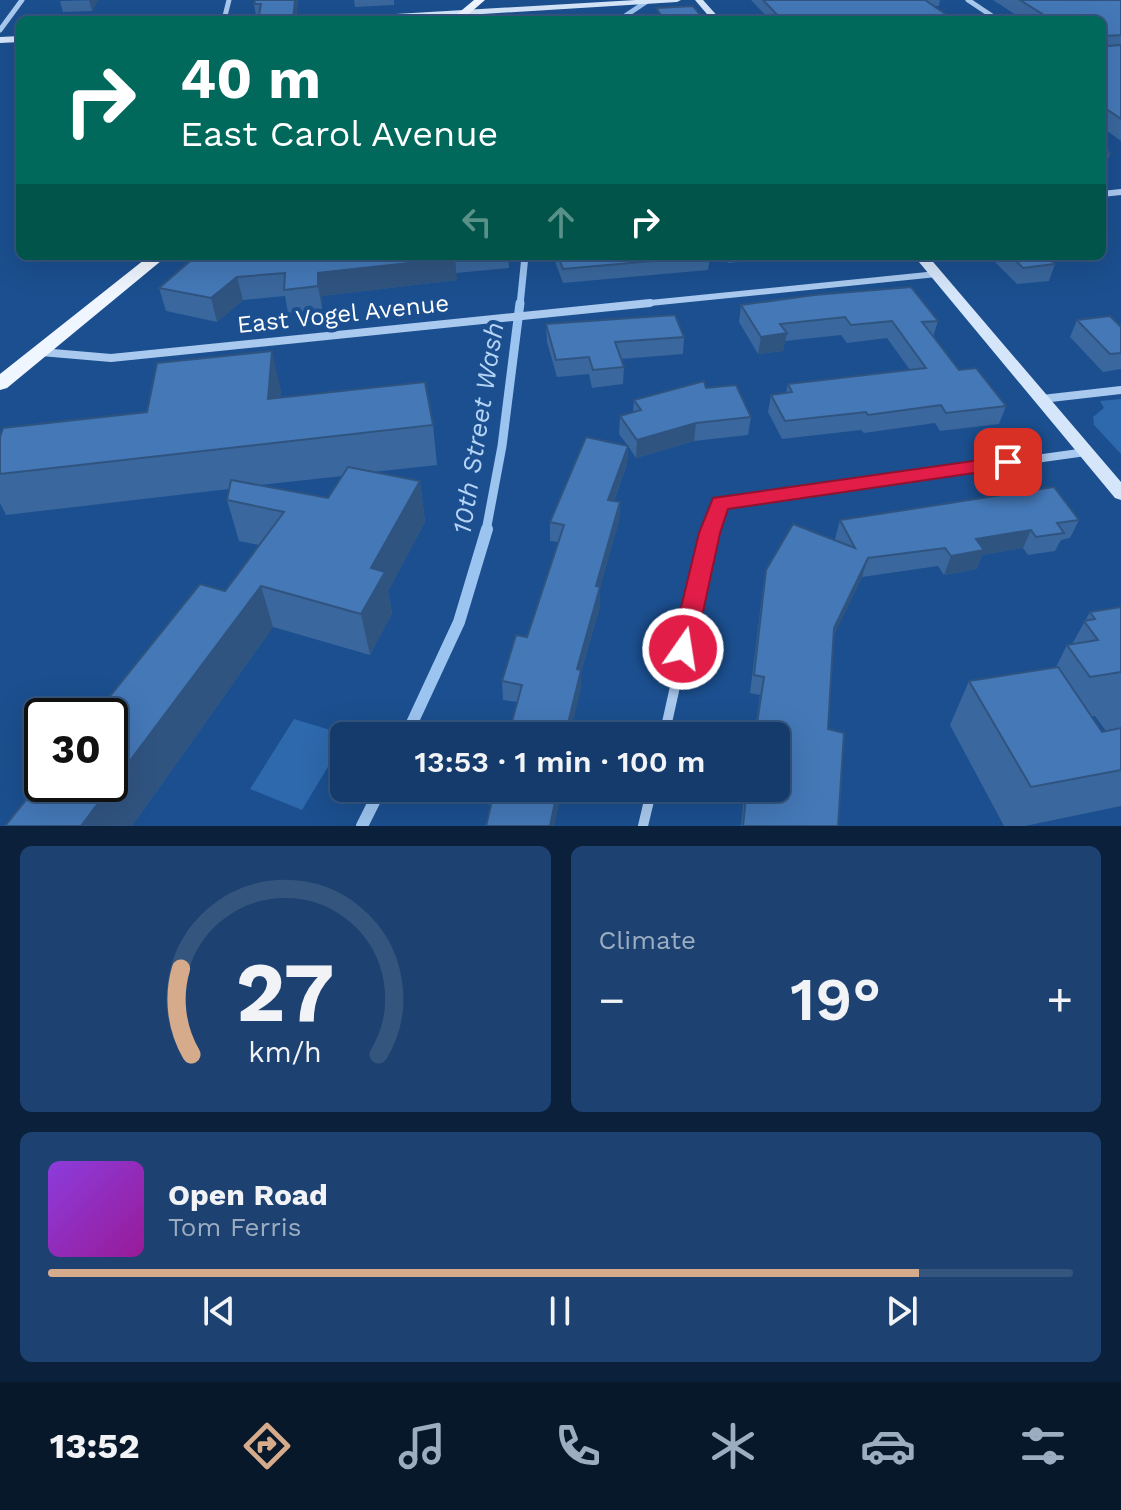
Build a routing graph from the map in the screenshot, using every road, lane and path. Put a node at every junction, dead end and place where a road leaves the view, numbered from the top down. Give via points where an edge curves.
1 (22, 0) edge
2 (480, 0) edge
3 (677, 0) edge
4 (699, 0) edge
5 (968, 0) edge
6 (667, 1) edge
7 (465, 12) junction
8 (405, 16) edge
9 (460, 16) edge
10 (713, 16) edge
11 (992, 16) edge
12 (0, 30) edge
13 (154, 260) edge
14 (925, 260) edge
15 (937, 274) junction
16 (40, 352) junction
17 (0, 384) edge
18 (1121, 390) edge
19 (1042, 399) junction
20 (1086, 452) junction
21 (1121, 494) edge
22 (667, 722) edge
23 (649, 802) edge
24 (643, 826) edge

1 - 12 street
2 - 7 main road
3 - 6 street
4 - 10 street
5 - 11 street
6 - 7 street
7 - 8 street
7 - 9 main road
13 - 16 main road
14 - 15 street
15 - 16 street, East Vogel Avenue via 111,358
15 - 19 street
16 - 17 main road
18 - 19 street
19 - 20 street
20 - 21 street
20 - 22 street via 720,503
23 - 24 street

